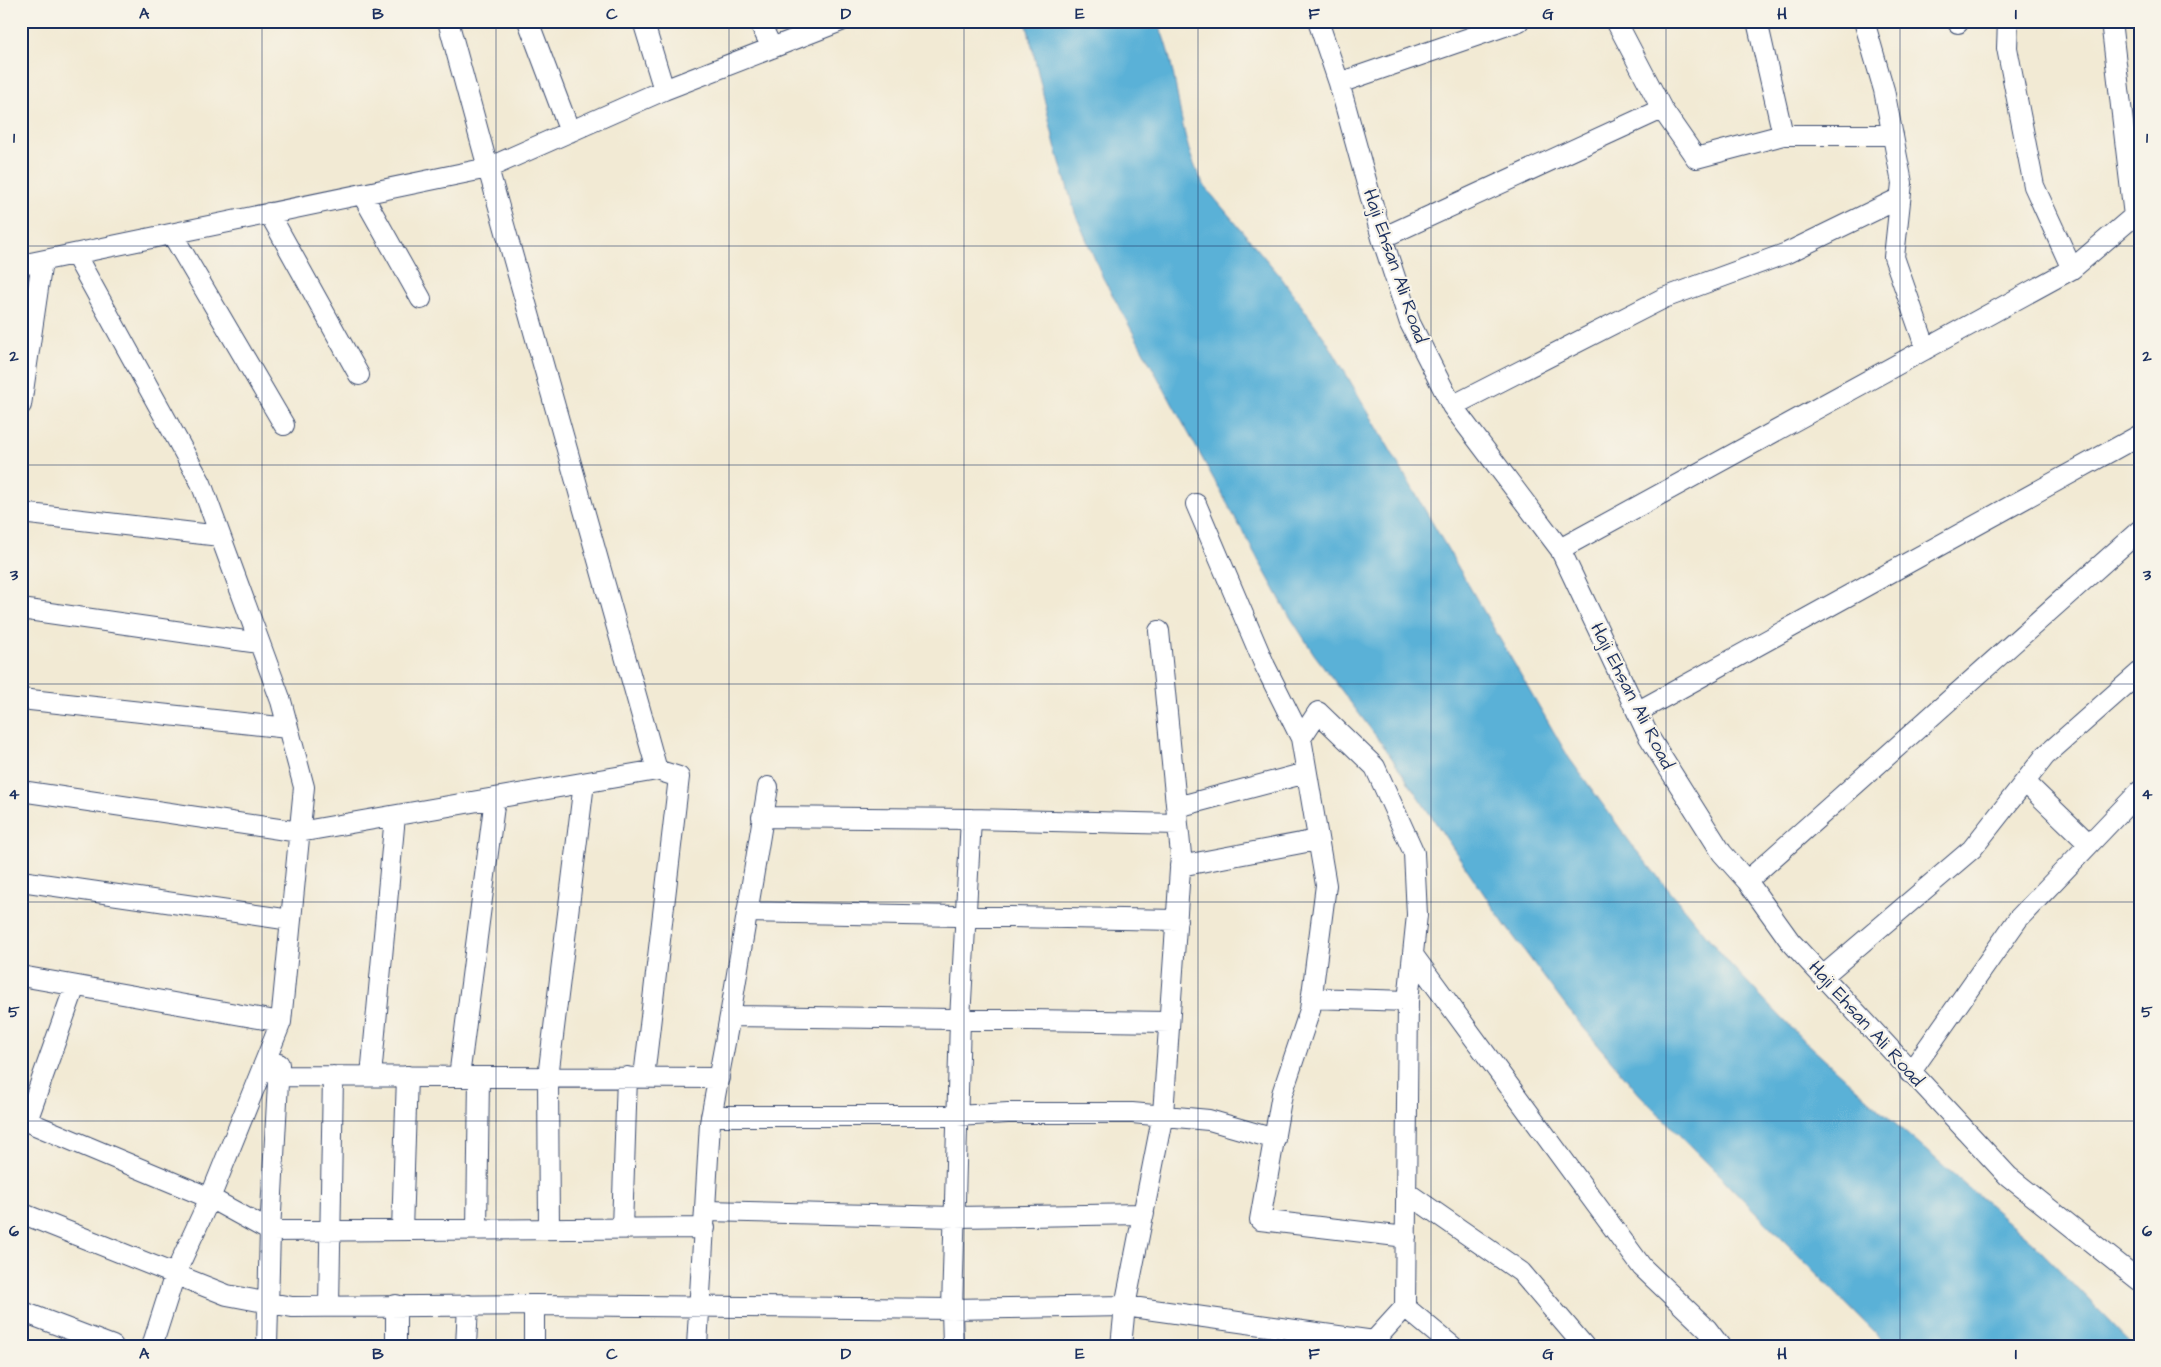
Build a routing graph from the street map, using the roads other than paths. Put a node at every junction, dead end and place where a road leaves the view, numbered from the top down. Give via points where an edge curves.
1 (448, 21) edge
2 (528, 21) edge
3 (643, 21) edge
4 (759, 21) edge
5 (841, 21) edge
6 (1318, 21) edge
7 (1519, 21) edge
8 (1616, 21) edge
9 (1757, 21) edge
10 (1864, 21) edge
11 (2008, 21) edge
12 (2111, 21) edge
13 (1482, 27) edge
14 (772, 48) junction
15 (1339, 83) junction
16 (664, 90) junction
17 (1662, 109) junction
18 (570, 132) junction
19 (1783, 135) junction
20 (1893, 135) junction
21 (488, 168) junction
22 (362, 194) junction
23 (1900, 198) junction
24 (269, 214) junction
25 (2137, 215) edge
26 (172, 234) junction
27 (1382, 238) junction
28 (75, 254) junction
29 (42, 261) junction
30 (21, 265) edge
31 (2072, 269) junction
32 (421, 299) dead end
33 (1926, 349) junction
34 (359, 375) dead end
35 (21, 405) edge
36 (1452, 406) junction
37 (284, 425) dead end
38 (2140, 435) edge
39 (1196, 504) dead end
40 (21, 513) edge
41 (2140, 530) edge
42 (220, 536) junction
43 (1560, 549) junction
44 (21, 609) edge
45 (1160, 631) dead end
46 (259, 643) junction
47 (2140, 672) edge
48 (21, 699) edge
49 (1637, 712) junction
50 (288, 728) junction
51 (1301, 738) junction
52 (657, 770) junction
53 (1306, 773) junction
54 (2025, 782) junction
55 (584, 783) junction
56 (768, 787) dead end
57 (21, 791) edge
58 (2140, 791) edge
59 (495, 798) junction
60 (395, 816) junction
61 (1177, 816) junction
62 (762, 818) junction
63 (971, 819) junction
64 (300, 832) junction
65 (1317, 840) junction
66 (2089, 844) junction
67 (1180, 866) junction
68 (21, 881) edge
69 (1747, 881) junction
70 (747, 912) junction
71 (966, 917) junction
72 (291, 920) junction
73 (1177, 920) junction
74 (1412, 955) junction
75 (21, 976) edge
76 (1823, 976) junction
77 (75, 986) junction
78 (1311, 998) junction
79 (1408, 1000) junction
80 (730, 1016) junction
81 (960, 1019) junction
82 (281, 1022) junction
83 (1169, 1022) junction
84 (1910, 1073) junction
85 (278, 1076) junction
86 (333, 1076) junction
87 (370, 1076) junction
88 (407, 1076) junction
89 (469, 1077) junction
90 (548, 1077) junction
91 (635, 1077) junction
92 (718, 1078) junction
93 (1163, 1114) junction
94 (711, 1116) junction
95 (957, 1116) junction
96 (24, 1120) edge
97 (1275, 1139) junction
98 (1406, 1192) junction
99 (210, 1198) junction
100 (21, 1213) edge
101 (1144, 1214) junction
102 (954, 1217) junction
103 (705, 1220) junction
104 (622, 1228) junction
105 (549, 1229) junction
106 (402, 1230) junction
107 (477, 1230) junction
108 (270, 1231) junction
109 (330, 1231) junction
110 (1406, 1237) junction
111 (175, 1274) junction
112 (2140, 1281) edge
113 (269, 1303) junction
114 (396, 1305) junction
115 (468, 1305) junction
116 (534, 1305) junction
117 (329, 1306) junction
118 (698, 1306) junction
119 (1125, 1306) junction
120 (1405, 1307) junction
121 (952, 1309) junction
122 (21, 1311) edge
123 (1375, 1344) edge
124 (113, 1346) edge
125 (152, 1346) edge
126 (267, 1346) edge
127 (396, 1346) edge
128 (466, 1346) edge
129 (534, 1346) edge
130 (697, 1346) edge
131 (953, 1346) edge
132 (1121, 1346) edge
133 (1452, 1346) edge
134 (1584, 1346) edge
135 (1720, 1346) edge

1 - 21 street
2 - 18 street
3 - 16 street
4 - 14 street
5 - 14 street
6 - 15 street, Haji Ehsan Ali Road
7 - 13 street
8 - 17 street
9 - 19 street
10 - 20 street
11 - 31 street via 2007,48 2034,186
12 - 25 street
13 - 15 street
14 - 16 street
15 - 27 street, Haji Ehsan Ali Road
16 - 18 street
17 - 19 street via 1696,158
17 - 27 street
18 - 21 street
19 - 20 street
20 - 23 street via 1902,184
21 - 22 street
21 - 52 street
22 - 24 street
22 - 32 street
23 - 33 street via 1894,257
23 - 36 street via 1787,252 1664,298
24 - 26 street
24 - 34 street
25 - 31 street
26 - 28 street
26 - 37 street
27 - 36 street, Haji Ehsan Ali Road via 1410,323
28 - 29 street
28 - 42 street via 201,483
29 - 30 street
29 - 35 street
31 - 33 street
33 - 43 street
36 - 43 street, Haji Ehsan Ali Road
38 - 49 street
39 - 51 street via 1265,666
40 - 42 street
41 - 69 street
42 - 46 street
43 - 49 street, Haji Ehsan Ali Road
44 - 46 street
45 - 61 street
46 - 50 street
47 - 54 street via 2045,756
48 - 50 street
49 - 69 street, Haji Ehsan Ali Road via 1649,737 1722,853
50 - 64 street via 304,787
51 - 53 street
51 - 74 street via 1318,712 1375,767 1414,853 1417,915
52 - 55 street
52 - 91 street via 679,777
53 - 61 street
53 - 65 street
54 - 66 street
54 - 76 street via 1972,849
55 - 59 street
55 - 90 street
56 - 62 street
57 - 64 street
58 - 66 street
59 - 60 street
59 - 89 street
60 - 64 street
60 - 87 street
61 - 63 street
61 - 67 street
62 - 63 street
62 - 70 street
63 - 71 street
64 - 72 street
65 - 67 street
65 - 78 street via 1326,886
66 - 84 street via 2018,919
67 - 73 street
68 - 72 street
69 - 76 street, Haji Ehsan Ali Road via 1790,941
70 - 71 street
70 - 80 street
71 - 73 street
71 - 81 street
72 - 82 street
73 - 83 street
74 - 79 street
74 - 135 street via 1642,1267 1707,1329
75 - 77 street
76 - 84 street, Haji Ehsan Ali Road
77 - 82 street
77 - 96 street
78 - 79 street
78 - 97 street via 1310,1010 1282,1094
79 - 98 street
80 - 81 street
80 - 92 street
81 - 83 street
81 - 95 street
82 - 85 street
82 - 99 street
83 - 93 street
84 - 112 street, Haji Ehsan Ali Road via 2008,1176
85 - 86 street
85 - 108 street
86 - 87 street
86 - 109 street
87 - 88 street
88 - 89 street
88 - 106 street
89 - 90 street
89 - 107 street
90 - 91 street
90 - 105 street
91 - 92 street
91 - 104 street
92 - 94 street
93 - 95 street via 1008,1113
93 - 97 street via 1209,1120
93 - 101 street
94 - 95 street
94 - 103 street
95 - 102 street
96 - 99 street
97 - 110 street via 1260,1220
98 - 110 street
98 - 134 street via 1520,1272
99 - 108 street
99 - 111 street
100 - 111 street
101 - 102 street
101 - 119 street
102 - 103 street
102 - 121 street
103 - 104 street
103 - 118 street
104 - 105 street
105 - 107 street
106 - 107 street
106 - 109 street
108 - 109 street
108 - 113 street
109 - 117 street
110 - 120 street
111 - 113 street via 227,1295
111 - 125 street
113 - 117 street via 292,1307
113 - 126 street
114 - 115 street
114 - 117 street
114 - 127 street
115 - 116 street
115 - 128 street
116 - 118 street
116 - 129 street
118 - 121 street
118 - 130 street
119 - 121 street
119 - 123 street
119 - 132 street
120 - 123 street
120 - 133 street
121 - 131 street
122 - 124 street

